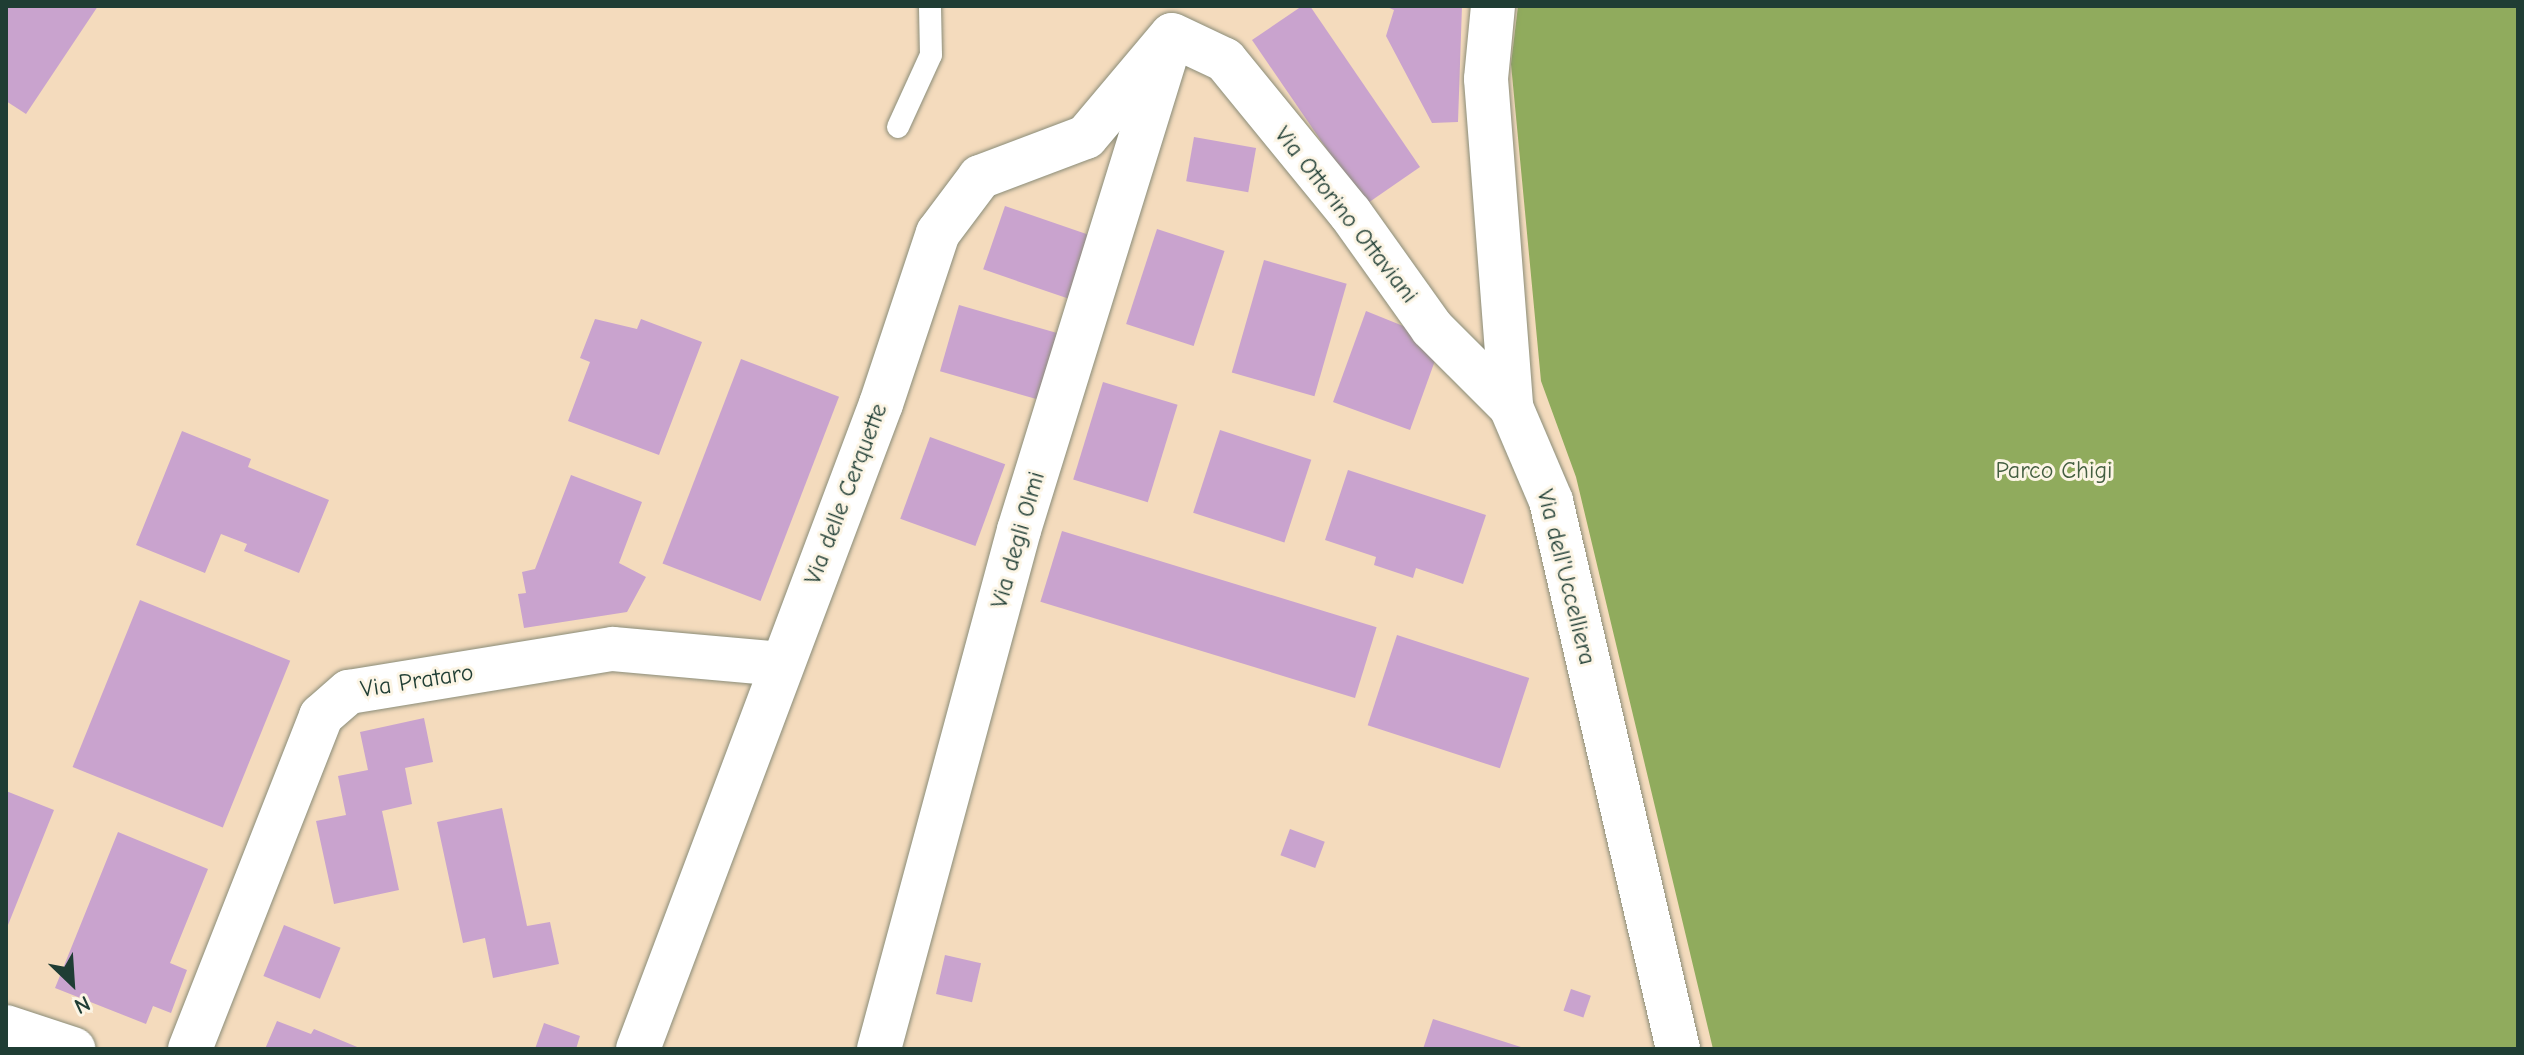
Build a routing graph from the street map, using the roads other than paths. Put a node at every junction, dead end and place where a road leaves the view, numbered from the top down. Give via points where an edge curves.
1 (930, 6) edge
2 (1493, 6) edge
3 (1177, 21) edge
4 (898, 127) dead end
5 (1511, 407) junction
6 (781, 664) junction
7 (6, 1027) edge
8 (73, 1049) edge
9 (190, 1049) edge
10 (638, 1049) edge
11 (879, 1049) edge
12 (1678, 1049) edge

1 - 4 lane via 931,55
2 - 5 street, Via dell'Uccelliera via 1486,79
3 - 5 street, Via Ottorino Ottaviani via 1225,60 1350,213 1432,328
3 - 6 street, Via delle Cerquette via 1086,137 980,177 938,233 881,404
3 - 11 street, Via degli Olmi via 1019,530
5 - 12 street, Via dell'Uccelliera via 1551,501
6 - 9 street, Via Prataro via 613,649 349,692 321,716
6 - 10 street, Via delle Cerquette
7 - 8 street

